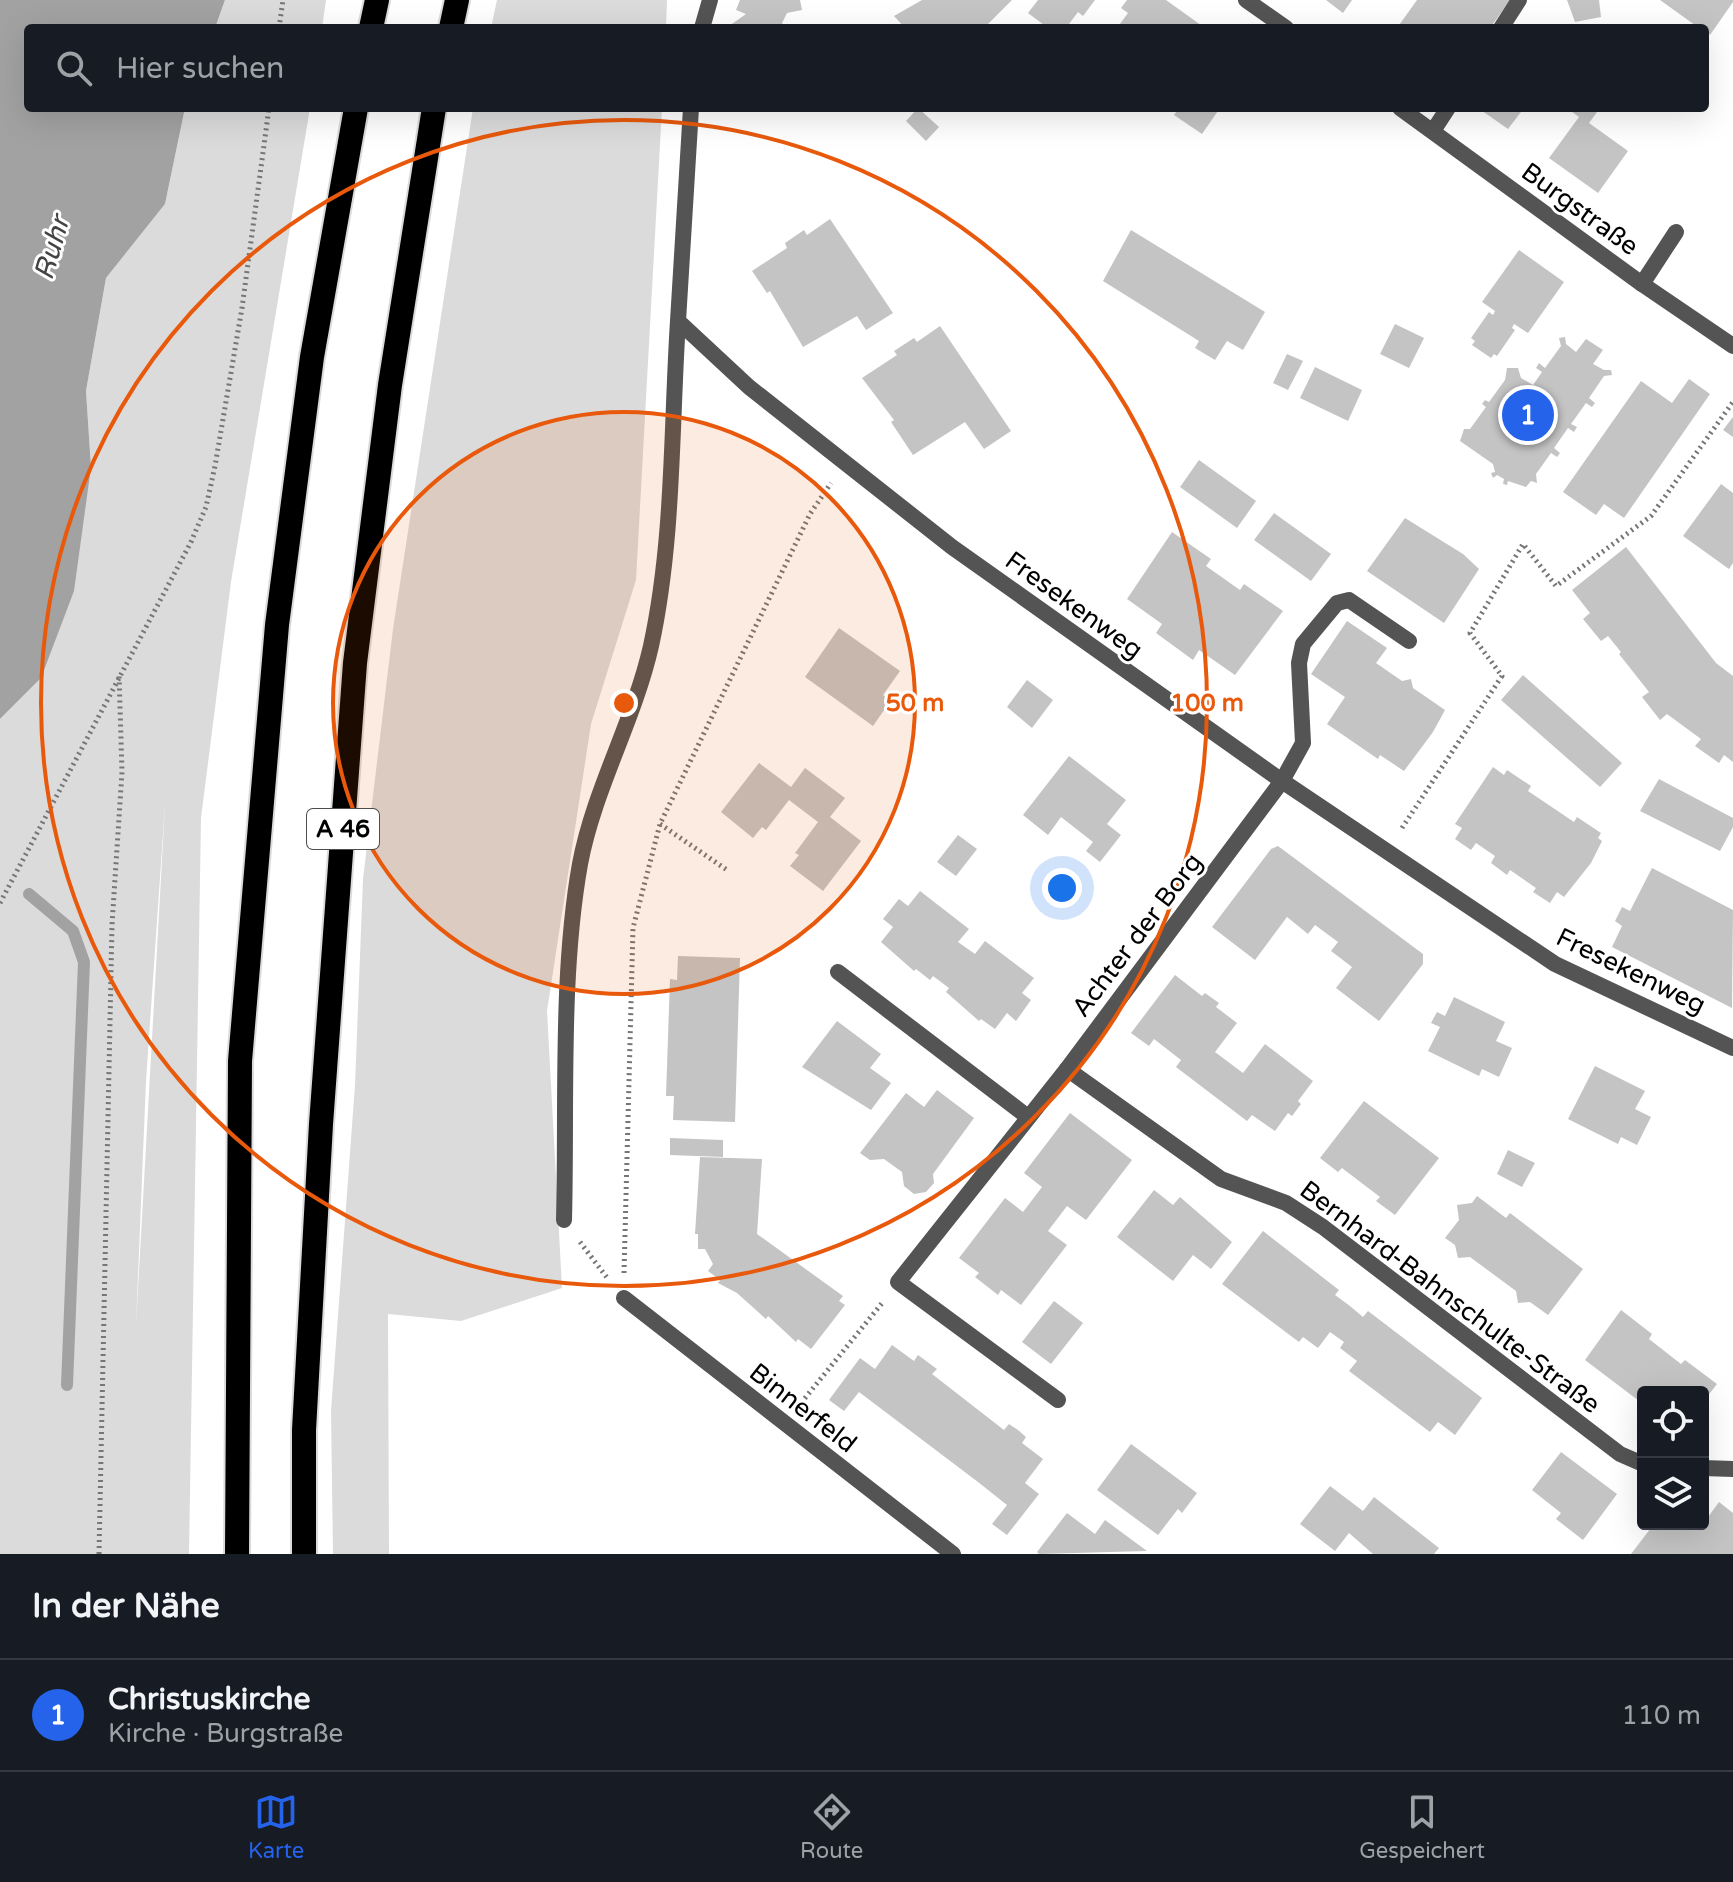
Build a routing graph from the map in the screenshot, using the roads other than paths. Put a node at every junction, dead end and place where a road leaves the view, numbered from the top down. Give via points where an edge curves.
1 (377, 0) edge
2 (457, 0) edge
3 (710, 0) edge
4 (1246, 0) edge
5 (1519, 0) edge
6 (372, 24) edge
7 (452, 24) edge
8 (703, 24) edge
9 (1280, 24) edge
10 (1504, 24) edge
11 (355, 112) edge
12 (433, 112) edge
13 (691, 112) edge
14 (1406, 112) edge
15 (1445, 112) edge
16 (1433, 131) junction
17 (1676, 232) dead end
18 (1642, 284) junction
19 (678, 321) junction
20 (1733, 346) edge
21 (1409, 641) dead end
22 (1282, 781) junction
23 (838, 972) dead end
24 (1733, 1048) edge
25 (1067, 1069) junction
26 (1028, 1117) junction
27 (564, 1220) road end
28 (624, 1298) road end
29 (1058, 1400) dead end
30 (1637, 1461) edge
31 (1709, 1468) edge
32 (1733, 1469) edge
33 (237, 1554) edge
34 (304, 1554) edge
35 (953, 1554) edge

1 - 6 highway
2 - 7 highway
3 - 8 street
4 - 9 street
5 - 10 street
11 - 33 highway via 312,357 277,625 241,1046
12 - 34 highway, A 46 via 390,385 355,663 319,1154 304,1430
13 - 19 street
14 - 16 street, Burgstraße
15 - 16 street
16 - 18 street, Burgstraße
17 - 18 street
18 - 20 street, Burgstraße
19 - 22 street, Fresekenweg via 749,387 952,547
19 - 27 street via 668,531 657,615 644,674 590,818 574,906
21 - 22 street, Achter der Borg via 1349,600 1337,603 1300,653 1303,743
22 - 24 street, Fresekenweg via 1555,964
22 - 25 street, Achter der Borg
23 - 26 street
25 - 26 street, Achter der Borg
25 - 30 street, Bernhard-Bahnschulte-Straße via 1221,1179 1286,1203 1323,1227 1620,1454
26 - 29 street, Achter der Borg via 898,1282
28 - 35 street, Binnerfeld
31 - 32 street

